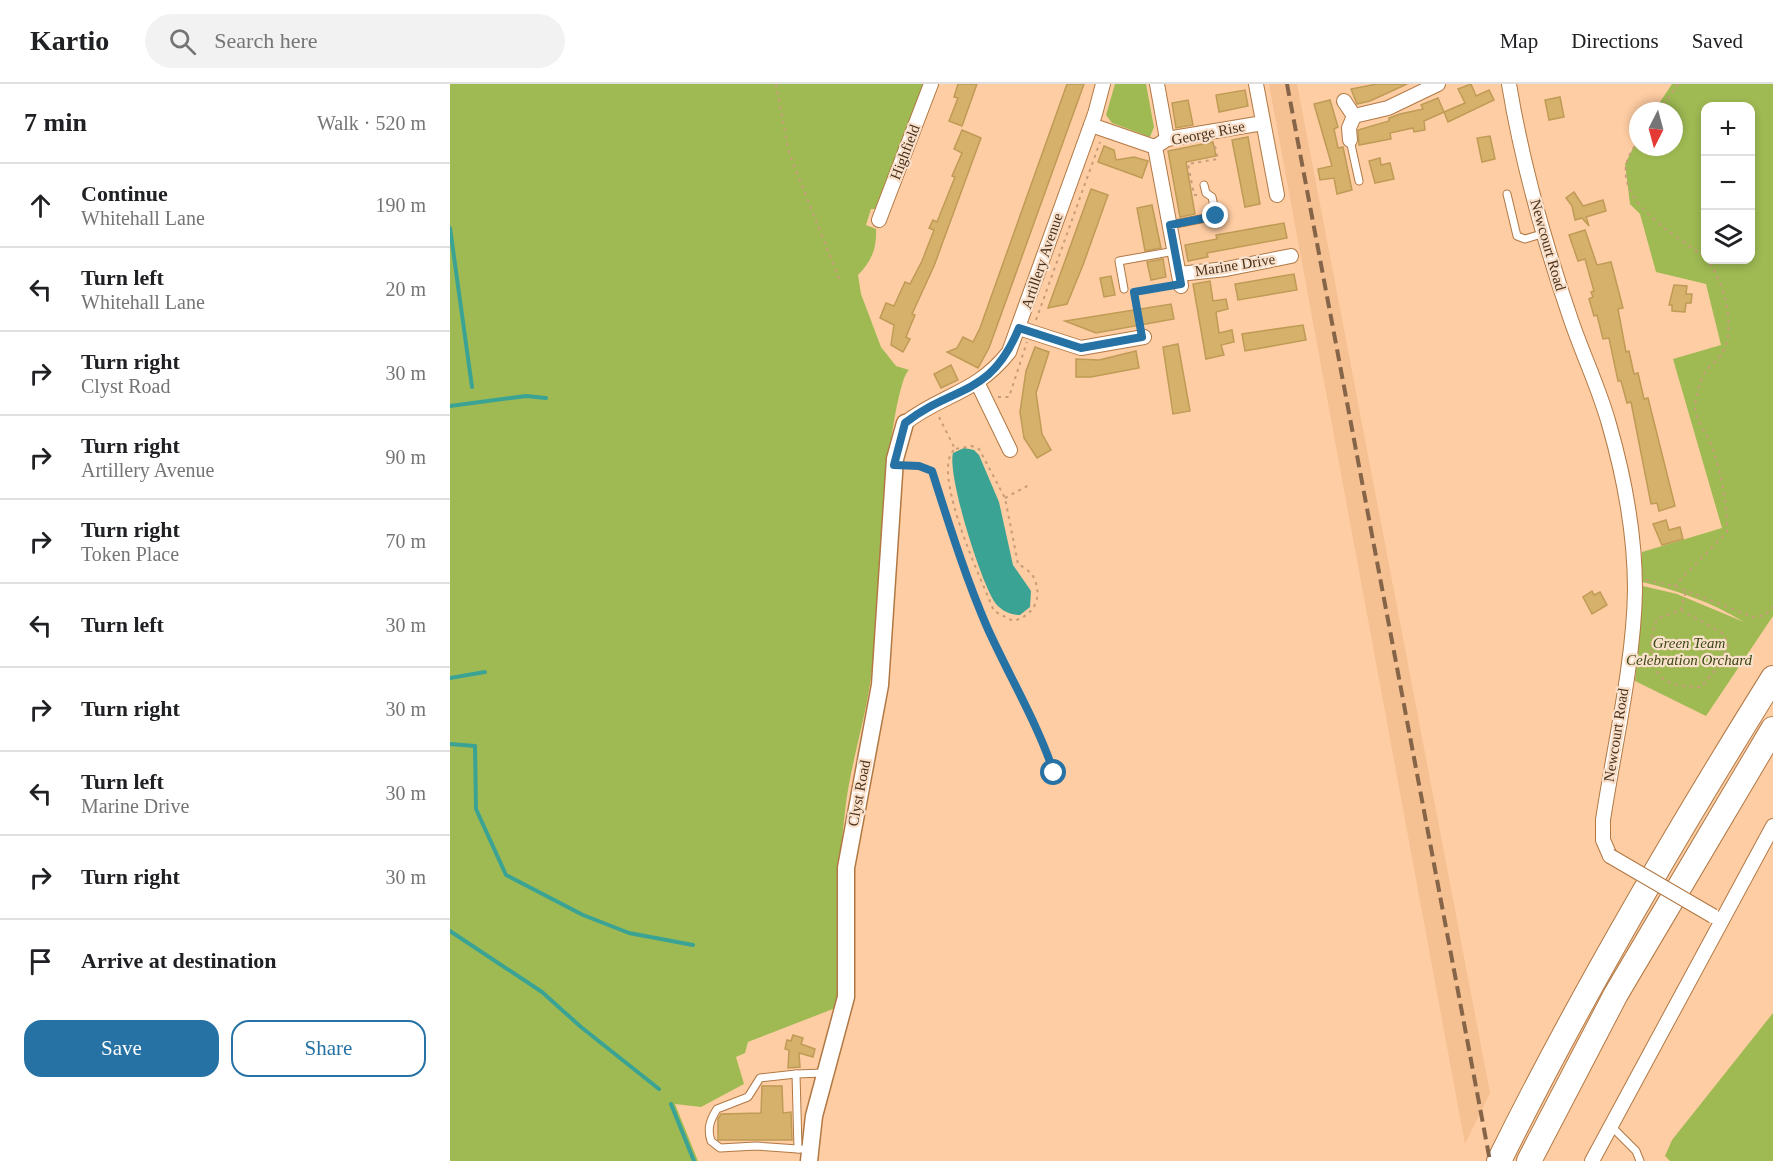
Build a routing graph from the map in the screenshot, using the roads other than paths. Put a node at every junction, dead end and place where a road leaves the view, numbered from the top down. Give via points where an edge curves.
1 (931, 84) edge
2 (1103, 84) edge
3 (1157, 84) edge
4 (1256, 84) edge
5 (1438, 84) edge
6 (1509, 84) edge
7 (1344, 101) dead end
8 (1354, 116) junction
9 (1263, 123) junction
10 (1091, 125) junction
11 (1167, 139) junction
12 (1350, 140) joint
13 (1155, 147) junction
14 (1359, 181) dead end
15 (1204, 184) dead end
16 (1507, 194) dead end
17 (1277, 195) dead end
18 (879, 220) dead end
19 (1170, 225) junction
20 (1545, 233) junction
21 (1175, 251) junction
22 (1290, 256) dead end
23 (1124, 289) road end
24 (1019, 328) junction
25 (1143, 337) road end
26 (978, 384) junction
27 (905, 423) joint
28 (1010, 450) dead end
29 (1773, 678) edge
30 (1773, 729) edge
31 (1773, 826) edge
32 (1717, 919) junction
33 (824, 1073) junction
34 (796, 1074) junction
35 (1611, 1126) junction
36 (806, 1154) edge
37 (1499, 1161) edge
38 (1529, 1161) edge
39 (1592, 1161) edge
40 (1640, 1161) edge

1 - 18 street, Highfield
2 - 10 street, Artillery Avenue
3 - 11 street
4 - 9 street, George Rise
5 - 8 street via 1388,108
6 - 20 street, Newcourt Road via 1516,126
7 - 8 street
8 - 12 street via 1348,128
9 - 11 street, George Rise
9 - 17 street, George Rise
10 - 13 street
10 - 24 street, Artillery Avenue
11 - 13 street, George Rise
12 - 14 lane
13 - 19 street, Marine Drive
15 - 19 lane via 1216,216
16 - 20 lane via 1517,236 1525,239
19 - 21 street, Marine Drive
20 - 32 street, Newcourt Road, bridge via 1569,315 1608,422 1637,587 1603,840 1610,856
21 - 22 street, Marine Drive via 1180,282
21 - 23 lane via 1119,261
24 - 25 street via 1081,348
24 - 26 street, Artillery Avenue via 1009,352
26 - 27 street, Artillery Avenue
26 - 28 street
27 - 33 street, Clyst Road via 894,465 880,685 846,868 846,997
29 - 37 highway via 1591,983
30 - 38 highway via 1616,994
31 - 32 street
32 - 35 street
33 - 34 lane
33 - 36 street, Clyst Road
34 - 36 lane
34 - 36 lane via 760,1078 748,1097 717,1109 709,1125 709,1136 720,1148 756,1146
35 - 39 street
35 - 40 lane via 1636,1151

